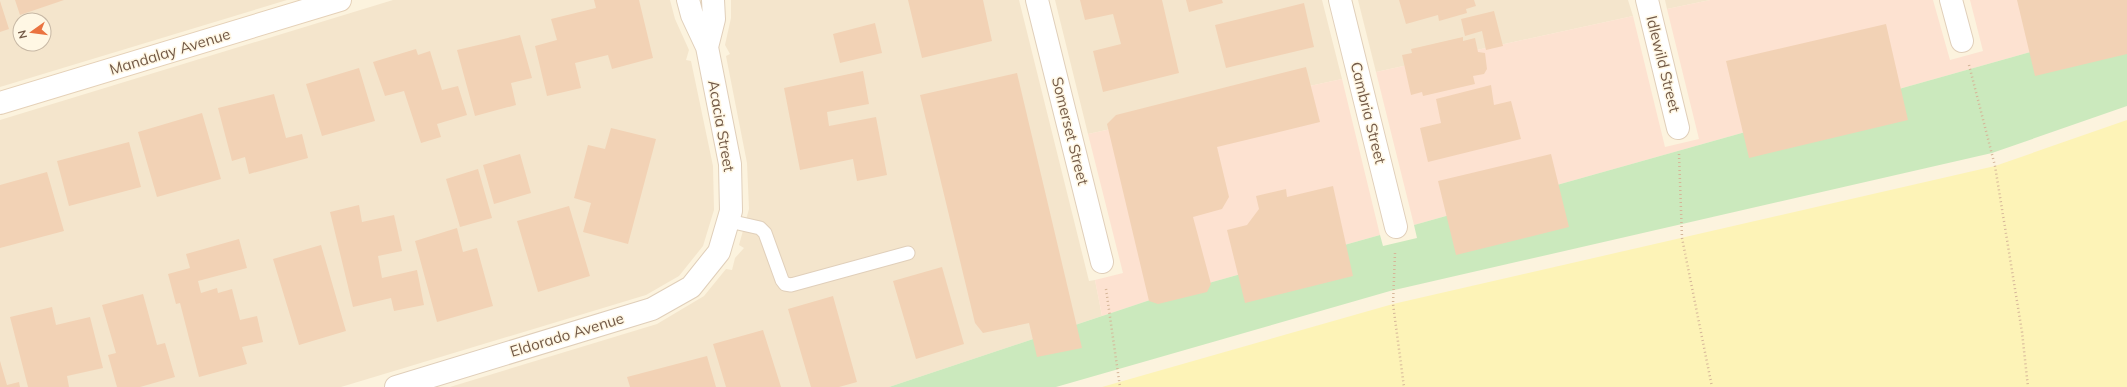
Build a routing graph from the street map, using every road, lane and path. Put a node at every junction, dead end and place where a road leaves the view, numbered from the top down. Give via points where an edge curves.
1 (340, 0) edge
2 (688, 0) edge
3 (713, 0) edge
4 (1037, 0) edge
5 (1340, 0) edge
6 (1647, 0) edge
7 (1951, 0) edge
8 (1962, 41) joint
9 (707, 47) junction
10 (0, 103) edge
11 (1678, 128) joint
12 (729, 221) junction
13 (1396, 227) joint
14 (720, 252) joint
15 (908, 253) dead end
16 (1102, 262) joint
17 (396, 387) edge
18 (1120, 387) edge
19 (1404, 387) edge
20 (1712, 387) edge
21 (2028, 387) edge

1 - 10 street, Mandalay Avenue
2 - 9 street, Acacia Street
3 - 9 street, Acacia Street via 714,19
4 - 16 street, Somerset Street
5 - 13 street, Cambria Street
6 - 11 street, Idlewild Street
7 - 8 street
8 - 21 path via 1995,166 2022,332
9 - 12 street, Acacia Street via 730,164 732,211
11 - 20 path via 1682,238
12 - 14 street, Acacia Street
12 - 15 lane via 760,228 765,233 782,280 791,285
13 - 19 path via 1393,304
14 - 17 street, Eldorado Avenue via 690,287 652,309
16 - 18 path

